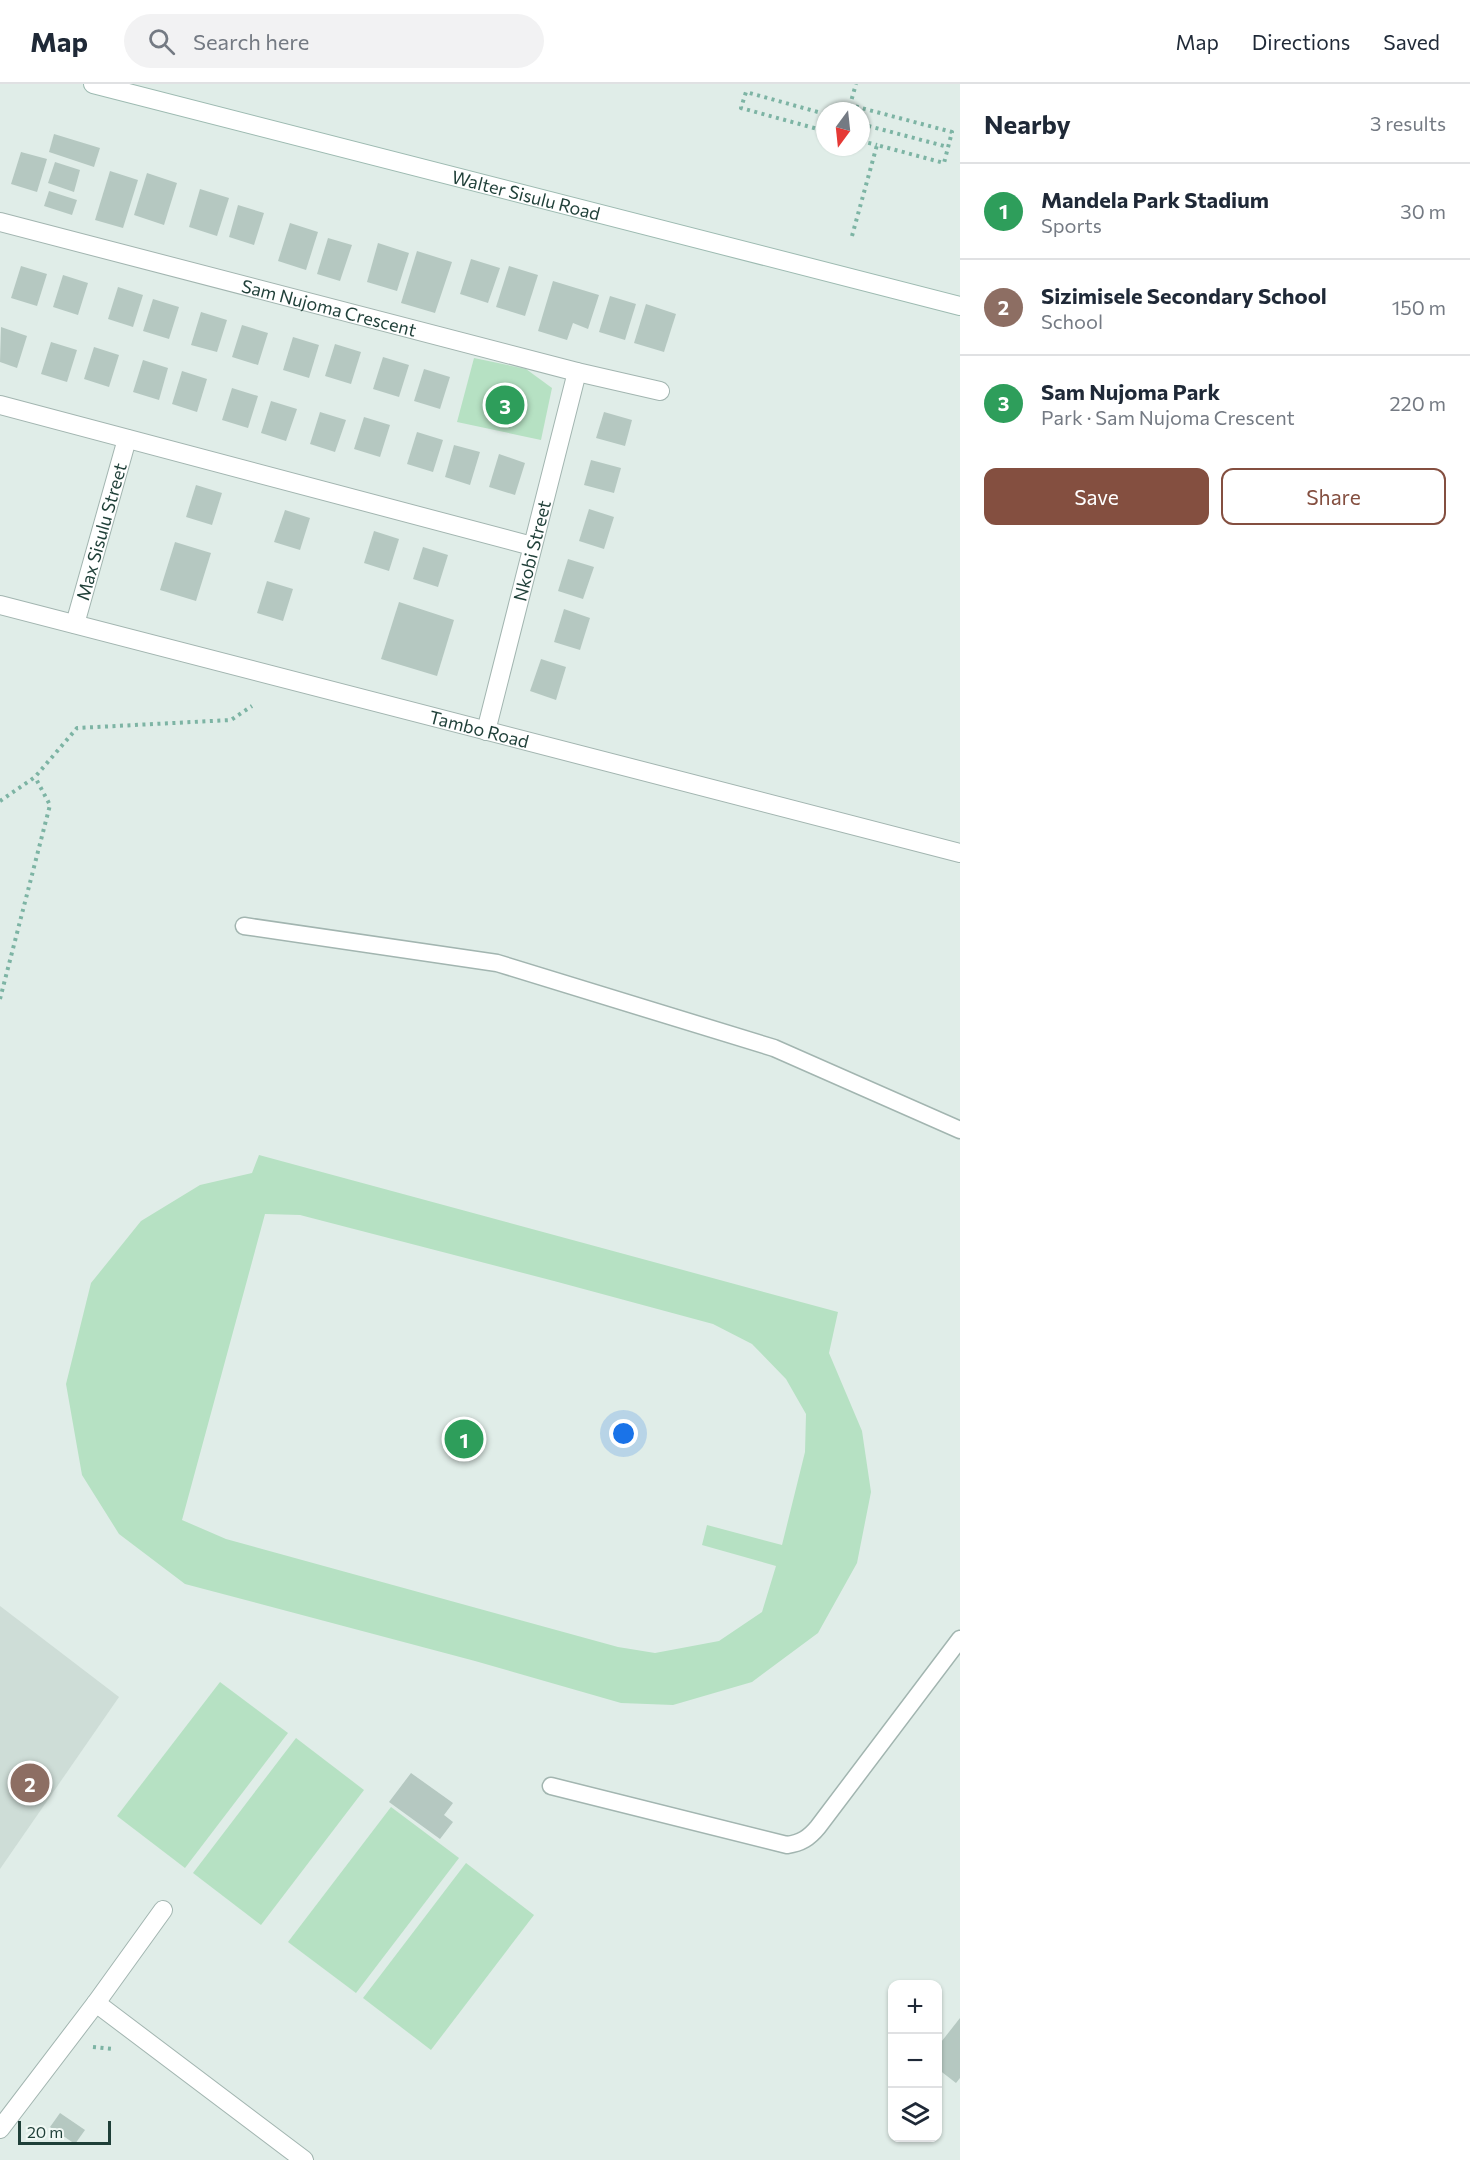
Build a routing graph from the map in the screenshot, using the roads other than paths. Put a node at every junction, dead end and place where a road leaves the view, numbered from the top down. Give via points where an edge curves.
1 (93, 84) edge
2 (0, 222) edge
3 (960, 306) edge
4 (577, 372) junction
5 (660, 391) dead end
6 (0, 405) edge
7 (127, 439) junction
8 (532, 546) junction
9 (0, 605) edge
10 (75, 624) junction
11 (486, 730) junction
12 (960, 853) edge
13 (244, 926) dead end
14 (960, 1130) edge
15 (960, 1639) edge
16 (551, 1786) dead end
17 (163, 1910) dead end
18 (96, 2003) junction
19 (0, 2129) edge
20 (304, 2160) edge

1 - 3 street, Walter Sisulu Road
2 - 4 street, Sam Nujoma Crescent
4 - 5 street, Sam Nujoma Crescent
4 - 8 street, Nkobi Street
6 - 7 street
7 - 8 street
7 - 10 street, Max Sisulu Street
8 - 11 street, Nkobi Street
9 - 10 street, Tambo Road
10 - 11 street, Tambo Road
11 - 12 street, Tambo Road
13 - 14 lane via 497,963 774,1048
15 - 16 lane via 818,1827 796,1844 787,1845
17 - 18 street
18 - 19 street
18 - 20 street

